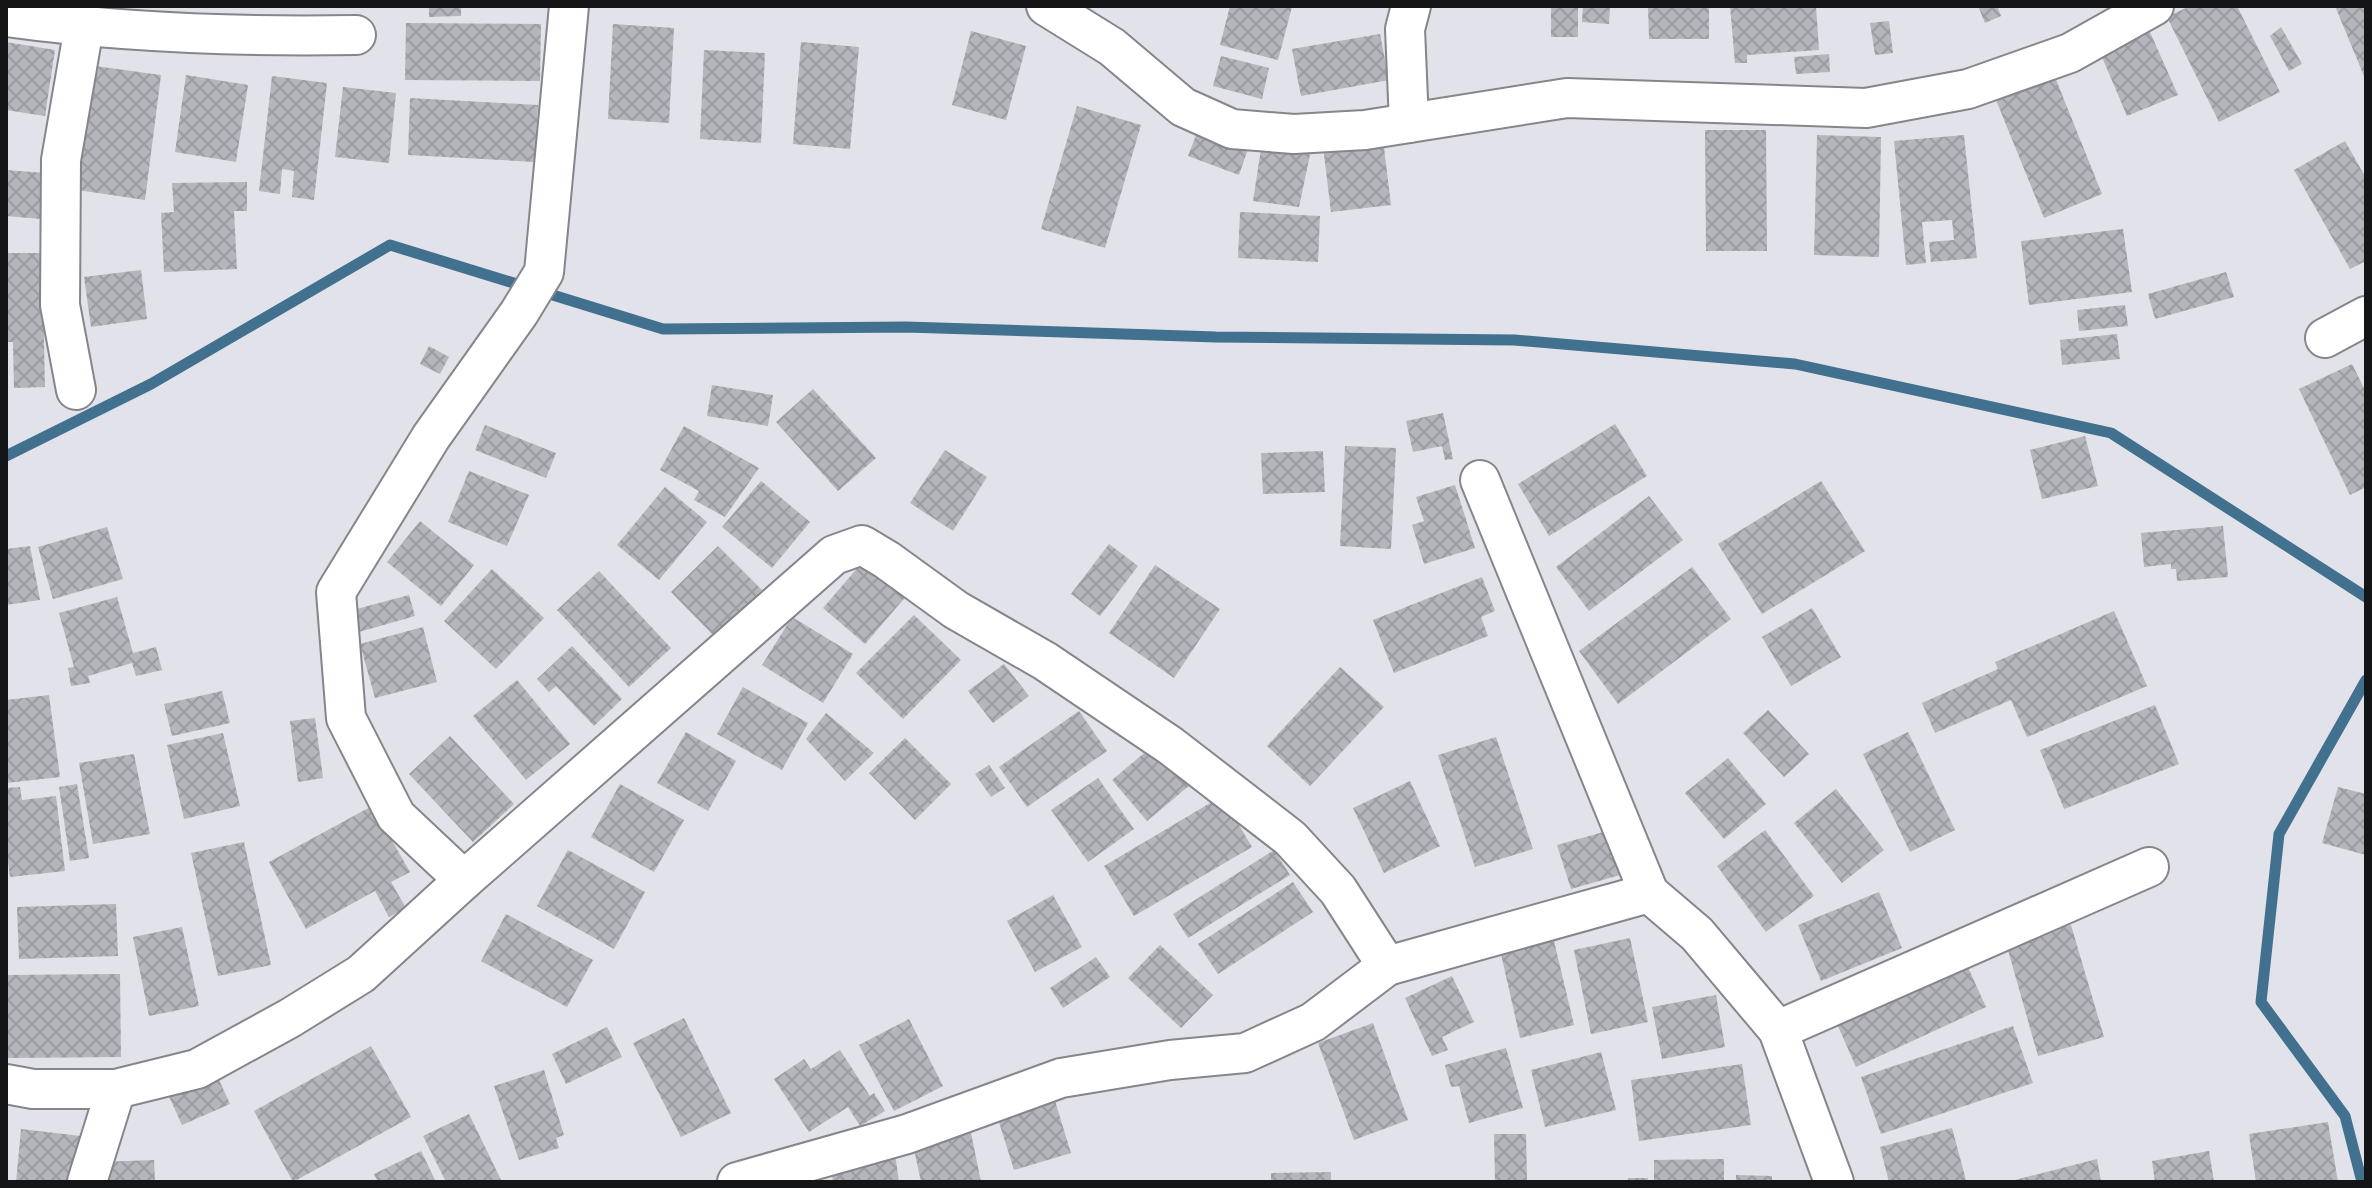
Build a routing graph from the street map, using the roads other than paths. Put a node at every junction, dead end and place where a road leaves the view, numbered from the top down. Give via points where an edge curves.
1 (569, 6) edge
2 (1046, 6) edge
3 (1411, 6) edge
4 (2154, 6) edge
5 (6, 17) edge
6 (84, 27) junction
7 (356, 35) dead end
8 (1409, 123) junction
9 (2366, 316) edge
10 (2325, 338) dead end
11 (76, 390) dead end
12 (1480, 480) dead end
13 (2149, 867) dead end
14 (464, 880) junction
15 (1649, 893) junction
16 (1387, 966) junction
17 (1778, 1030) junction
18 (6, 1084) edge
19 (116, 1089) junction
20 (87, 1182) edge
21 (737, 1182) edge
22 (1834, 1182) edge

1 - 14 street via 544,272 431,437 336,592 346,718 396,816
2 - 8 street via 1112,47 1183,107 1232,129 1294,134
3 - 8 street via 1405,29
4 - 8 street via 2070,53 1968,89 1866,108 1567,98
5 - 6 street
6 - 7 street via 204,35
6 - 11 street via 61,160 60,305
9 - 10 street
12 - 15 street
13 - 17 street
14 - 16 street via 834,555 862,545 1171,746 1290,838 1338,890
14 - 19 street via 361,974 290,1018 197,1069
15 - 16 street
15 - 17 street via 1697,934
16 - 21 street via 1313,1022 1245,1053 1061,1078 907,1134
17 - 22 street
18 - 19 street
19 - 20 street

